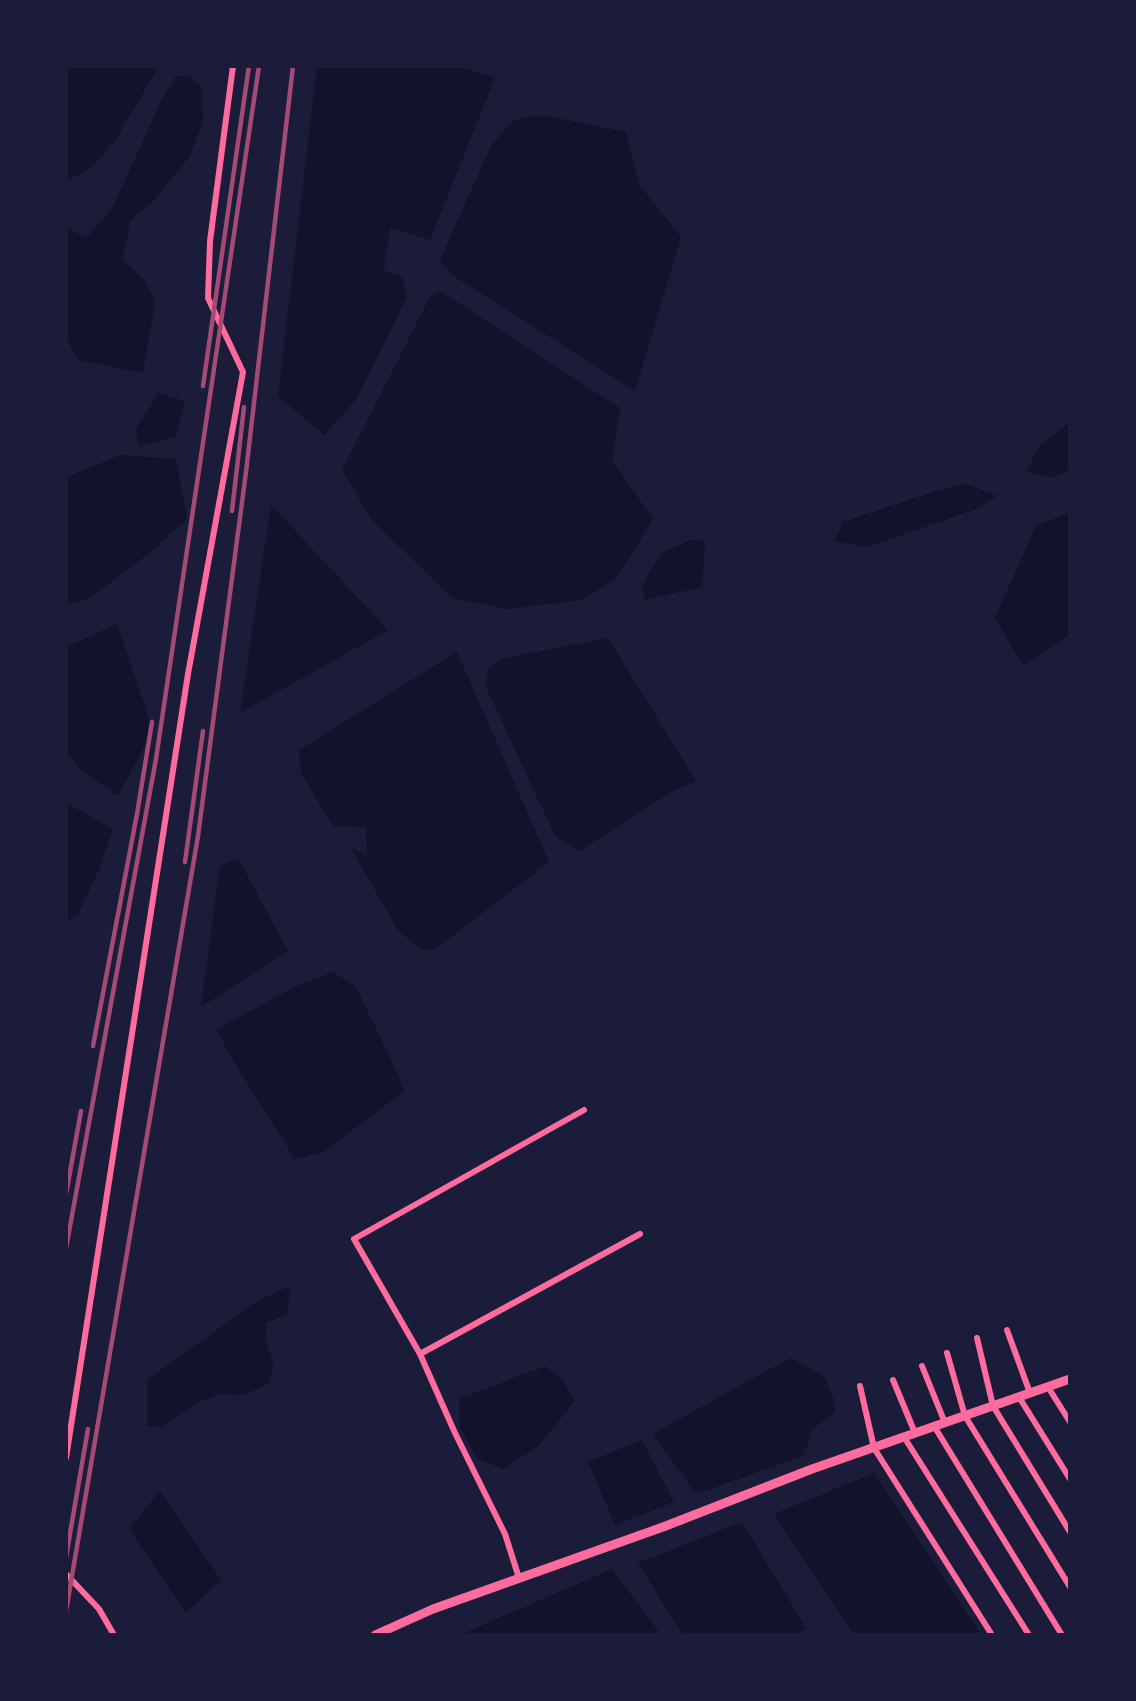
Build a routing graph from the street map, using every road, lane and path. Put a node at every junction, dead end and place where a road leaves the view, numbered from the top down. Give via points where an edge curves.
1 (234, 66) edge
2 (584, 1110) dead end
3 (640, 1234) dead end
4 (1007, 1330) dead end
5 (977, 1338) dead end
6 (947, 1353) dead end
7 (420, 1354) junction
8 (922, 1366) dead end
9 (1070, 1379) edge
10 (893, 1380) dead end
11 (861, 1386) dead end
12 (1048, 1387) junction
13 (1030, 1393) junction
14 (1019, 1397) junction
15 (993, 1406) junction
16 (965, 1416) junction
17 (1070, 1422) edge
18 (945, 1423) junction
19 (934, 1426) junction
20 (915, 1433) junction
21 (904, 1437) junction
22 (874, 1448) junction
23 (66, 1458) edge
24 (1070, 1479) edge
25 (1070, 1532) edge
26 (66, 1574) edge
27 (519, 1578) junction
28 (1070, 1587) edge
29 (114, 1635) edge
30 (375, 1635) edge
31 (992, 1635) edge
32 (1029, 1635) edge
33 (1062, 1635) edge

1 - 23 street via 210,241 208,298 243,372 188,674
2 - 7 street via 354,1239
3 - 7 street
4 - 13 street
5 - 15 street
6 - 16 street
7 - 27 street via 505,1534
8 - 18 street
9 - 12 main road
10 - 20 street
11 - 22 street
12 - 13 main road
12 - 17 street
13 - 14 main road
14 - 15 main road
14 - 24 street
15 - 16 main road
15 - 25 street
16 - 18 main road
16 - 28 street
18 - 19 main road
19 - 20 main road
19 - 33 street
20 - 21 main road
21 - 22 main road
21 - 32 street
22 - 27 main road
22 - 31 street
26 - 29 street via 99,1609
27 - 30 main road

